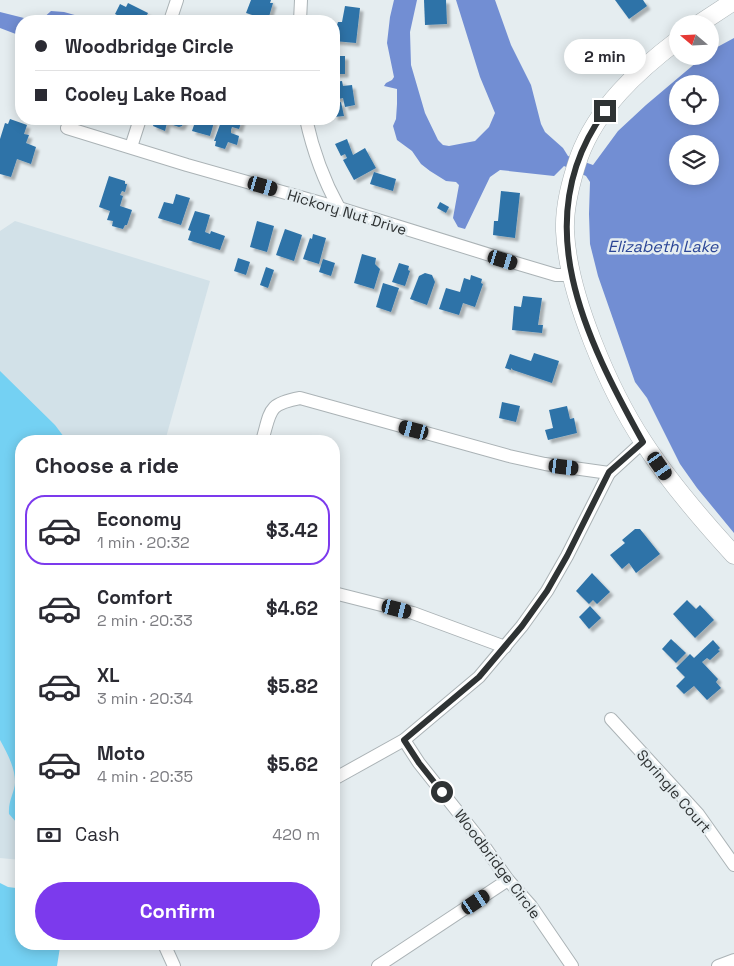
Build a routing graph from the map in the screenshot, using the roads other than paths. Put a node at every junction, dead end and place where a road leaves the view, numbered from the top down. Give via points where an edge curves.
1 (177, 0) edge
2 (301, 0) edge
3 (734, 1) edge
4 (172, 15) edge
5 (300, 15) edge
6 (713, 15) edge
7 (669, 47) edge
8 (138, 125) edge
9 (307, 125) edge
10 (67, 128) dead end
11 (131, 147) junction
12 (339, 208) junction
13 (571, 275) junction
14 (264, 435) edge
15 (643, 442) junction
16 (609, 472) junction
17 (734, 555) edge
18 (340, 595) edge
19 (504, 646) junction
20 (611, 719) dead end
21 (404, 740) junction
22 (340, 776) edge
23 (734, 864) edge
24 (508, 880) junction
25 (167, 950) edge
26 (734, 960) edge
27 (174, 966) edge
28 (378, 966) edge
29 (572, 966) edge
30 (718, 966) edge

1 - 4 street
2 - 5 street
3 - 6 main road
7 - 13 main road via 644,66 614,98 580,155 567,203 565,230
8 - 11 street
9 - 12 street via 322,174
10 - 11 street, Hickory Nut Drive
11 - 12 street, Hickory Nut Drive
12 - 13 street, Hickory Nut Drive via 556,275
13 - 15 main road via 588,329
14 - 16 street via 274,406 300,398 509,456
15 - 16 street
15 - 17 main road
16 - 19 street via 547,591
18 - 19 street via 412,613
19 - 21 street via 479,677
20 - 23 street, Springle Court via 698,814
21 - 22 street
21 - 24 street, Woodbridge Circle
24 - 28 street
24 - 29 street, Woodbridge Circle via 531,906
25 - 27 street
26 - 30 street

